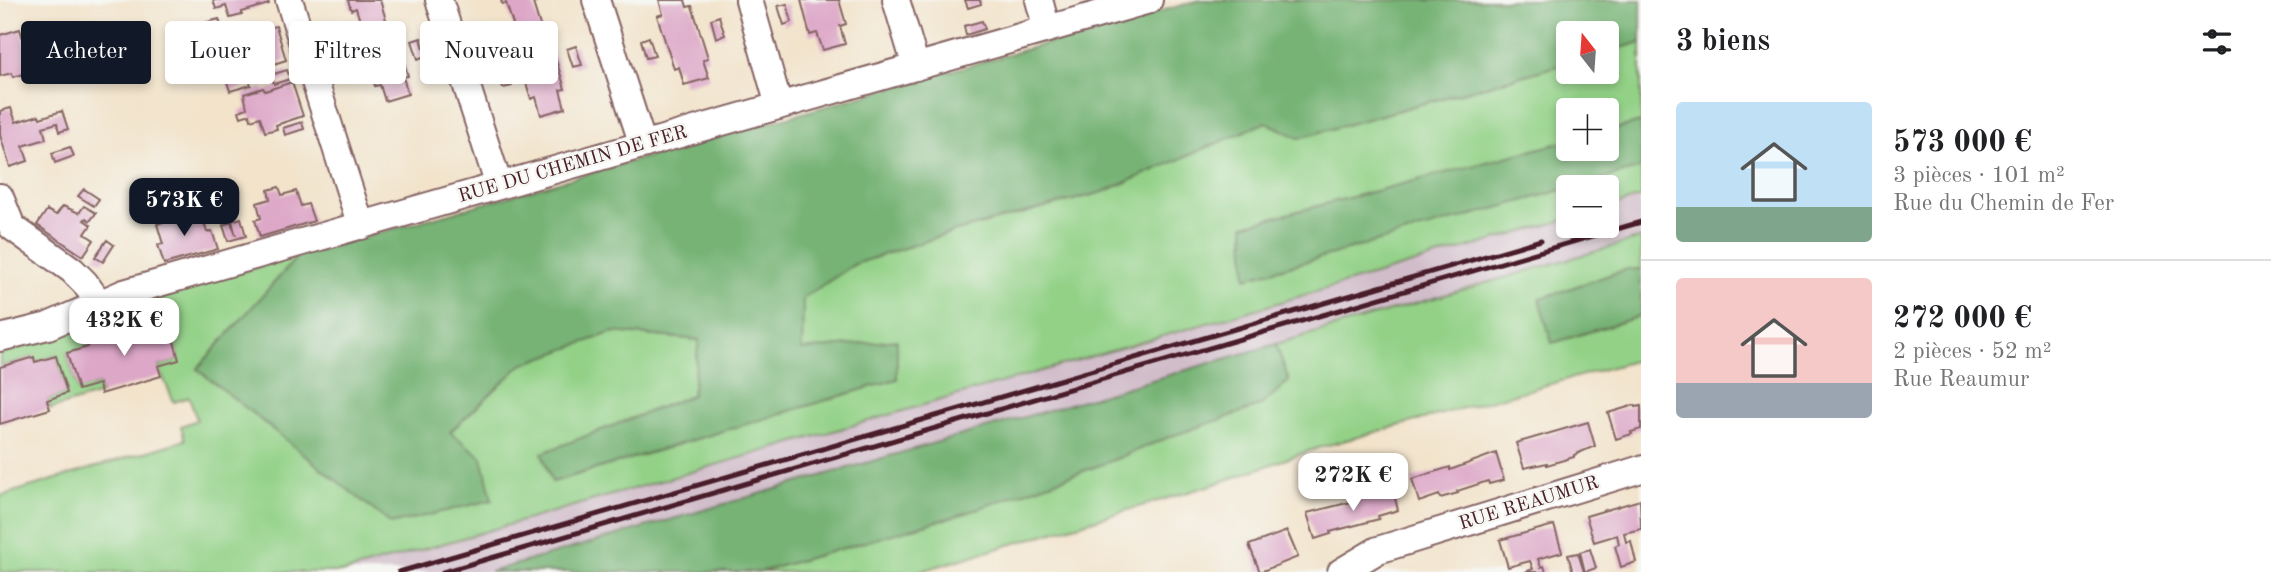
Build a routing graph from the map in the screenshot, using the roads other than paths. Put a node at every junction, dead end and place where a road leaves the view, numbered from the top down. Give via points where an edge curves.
1 (289, 0) edge
2 (439, 0) edge
3 (596, 0) edge
4 (749, 0) edge
5 (896, 0) edge
6 (1039, 0) edge
7 (1149, 0) edge
8 (1047, 29) junction
9 (916, 67) junction
10 (779, 106) junction
11 (643, 145) junction
12 (499, 186) junction
13 (0, 197) edge
14 (361, 226) junction
15 (99, 303) junction
16 (0, 338) edge
17 (1641, 469) edge
18 (1341, 572) edge

1 - 14 street
2 - 12 street
3 - 11 street
4 - 10 street
5 - 9 street
6 - 8 street
7 - 8 street, RUE DU CHEMIN DE FER
8 - 9 street, RUE DU CHEMIN DE FER
9 - 10 street, RUE DU CHEMIN DE FER
10 - 11 street, RUE DU CHEMIN DE FER
11 - 12 street, RUE DU CHEMIN DE FER
12 - 14 street, RUE DU CHEMIN DE FER
13 - 15 street via 12,227 72,270
14 - 15 street, RUE DU CHEMIN DE FER
15 - 16 street, RUE DU CHEMIN DE FER via 48,326
17 - 18 street, RUE REAUMUR via 1378,550

